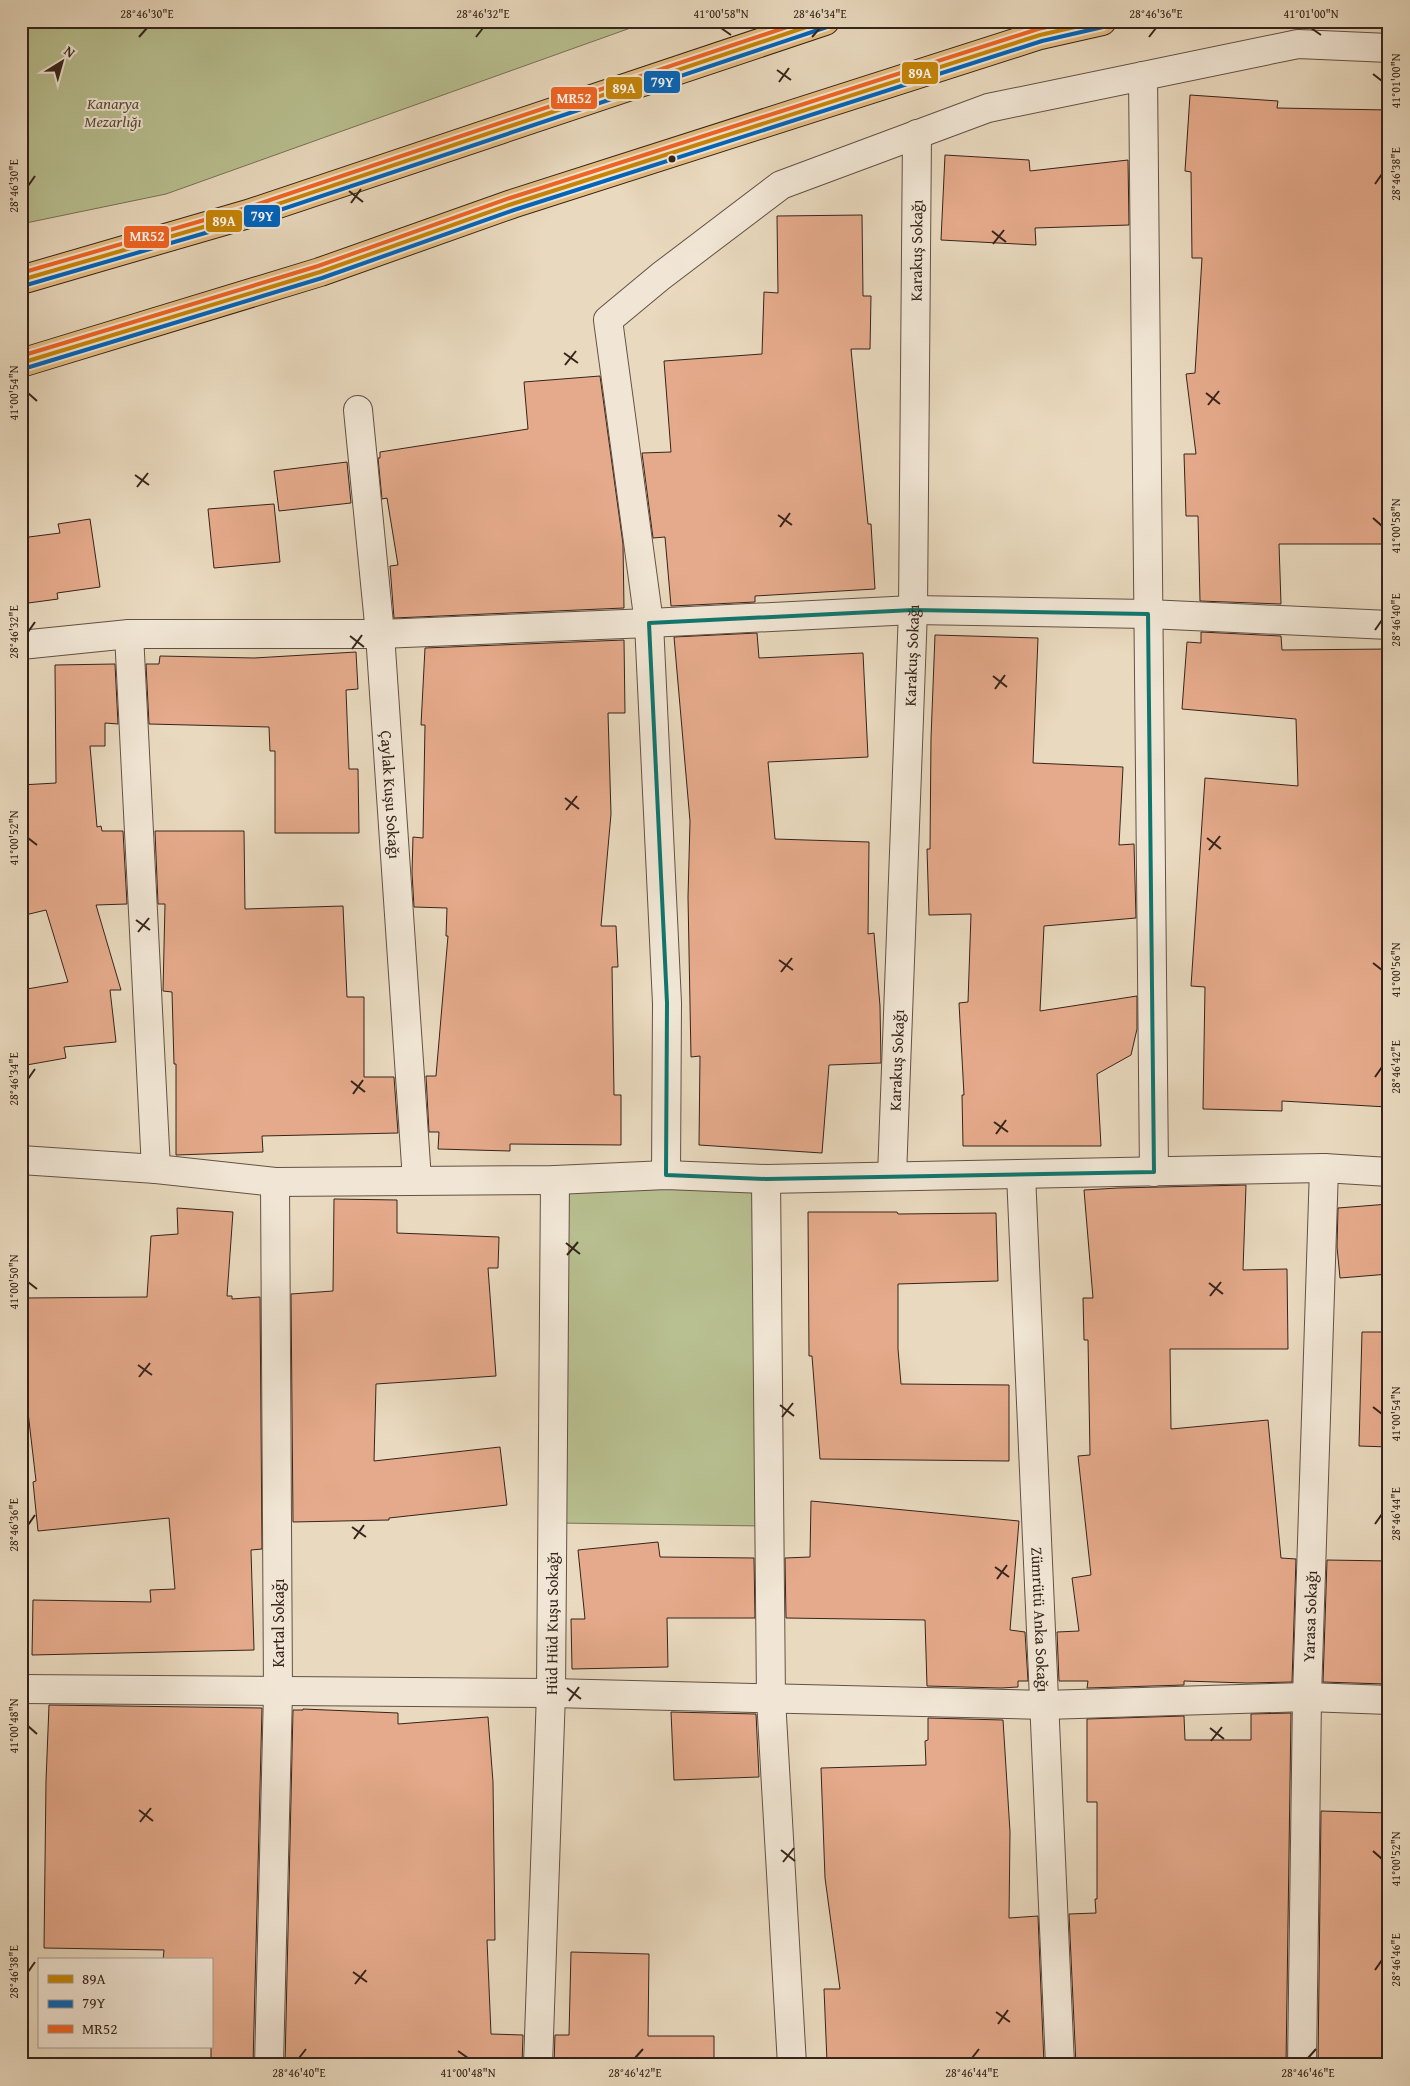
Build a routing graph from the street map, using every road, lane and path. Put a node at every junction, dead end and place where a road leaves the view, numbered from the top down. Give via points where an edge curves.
1 (825, 21) edge
2 (1102, 21) edge
3 (1389, 48) edge
4 (1143, 76) junction
5 (917, 134) junction
6 (21, 280) edge
7 (21, 362) edge
8 (358, 410) dead end
9 (913, 610) junction
10 (1148, 614) junction
11 (649, 623) junction
12 (1389, 625) edge
13 (129, 634) junction
14 (380, 634) junction
15 (21, 645) edge
16 (21, 1160) edge
17 (1388, 1167) edge
18 (1324, 1168) junction
19 (156, 1169) junction
20 (1154, 1172) junction
21 (1021, 1174) junction
22 (666, 1176) junction
23 (892, 1176) junction
24 (766, 1179) junction
25 (417, 1180) junction
26 (554, 1180) junction
27 (275, 1182) junction
28 (21, 1689) edge
29 (278, 1692) junction
30 (551, 1693) junction
31 (1307, 1698) junction
32 (771, 1699) junction
33 (1389, 1700) edge
34 (1045, 1705) junction
35 (269, 2065) edge
36 (538, 2065) edge
37 (792, 2065) edge
38 (1060, 2065) edge
39 (1302, 2065) edge

1 - 6 main road via 248,214
2 - 7 main road via 1030,38 512,204 320,272
3 - 4 street via 1298,44
4 - 5 street via 988,108
4 - 10 street
5 - 9 street, Karakuş Sokağı
5 - 11 street via 781,186 608,320
8 - 14 street, Çaylak Kuşu Sokağı
9 - 10 street
9 - 11 street
9 - 23 street, Karakuş Sokağı
10 - 12 street
10 - 20 street
11 - 14 street
11 - 22 street via 667,1003
13 - 14 street
13 - 15 street
13 - 19 street
14 - 25 street, Çaylak Kuşu Sokağı
16 - 19 street
17 - 18 street
18 - 20 street
18 - 31 street, Yarasa Sokağı
19 - 27 street
20 - 21 street
21 - 23 street
21 - 34 street, Zümrütü Anka Sokağı
22 - 24 street
22 - 26 street
23 - 24 street
24 - 32 street
25 - 26 street
25 - 27 street
26 - 30 street, Hüd Hüd Kuşu Sokağı
27 - 29 street, Kartal Sokağı
28 - 29 street
29 - 30 street
29 - 35 street, Kartal Sokağı
30 - 32 street
30 - 36 street, Hüd Hüd Kuşu Sokağı
31 - 33 street
31 - 34 street
31 - 39 street, Yarasa Sokağı
32 - 34 street
32 - 37 street
34 - 38 street, Zümrütü Anka Sokağı

